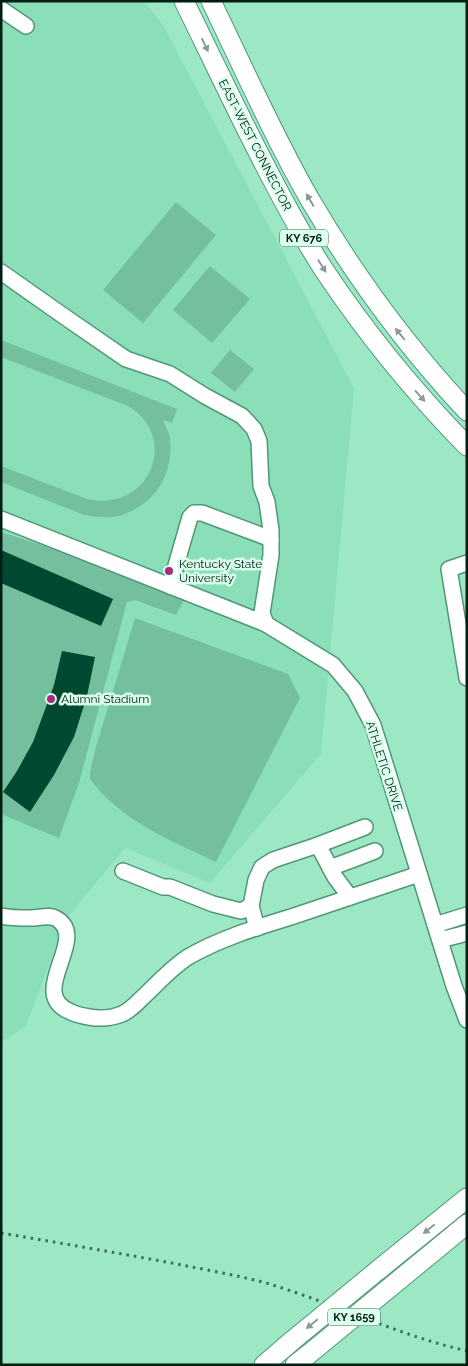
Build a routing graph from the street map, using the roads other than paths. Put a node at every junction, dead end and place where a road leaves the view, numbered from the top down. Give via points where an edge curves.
1 (184, 1) edge
2 (211, 1) edge
3 (1, 9) edge
4 (26, 26) dead end
5 (1, 272) edge
6 (467, 411) edge
7 (465, 439) edge
8 (1, 519) edge
9 (271, 539) junction
10 (467, 564) edge
11 (170, 586) junction
12 (460, 594) edge
13 (462, 619) edge
14 (266, 624) junction
15 (465, 651) edge
16 (467, 678) edge
17 (365, 827) dead end
18 (318, 845) junction
19 (375, 851) dead end
20 (330, 868) junction
21 (123, 871) dead end
22 (419, 874) junction
23 (350, 897) junction
24 (251, 906) junction
25 (467, 915) edge
26 (1, 916) edge
27 (435, 925) junction
28 (257, 928) junction
29 (467, 932) edge
30 (440, 940) junction
31 (467, 1020) edge
32 (467, 1198) edge
33 (467, 1224) edge
34 (302, 1360) edge
35 (264, 1365) edge

1 -> 7 main road, EAST-WEST CONNECTOR / KY 676 via 266,169 324,269 416,392
6 -> 2 main road, EAST-WEST CONNECTOR / KY 676 via 394,326 328,231 289,162
3 - 4 street
5 - 9 street via 126,359 170,374 242,416 254,429 259,441 261,486 267,502
8 - 11 street, ATHLETIC DRIVE
9 - 11 street via 194,513 190,517
9 - 14 street via 262,613
10 - 12 street via 449,569
11 - 14 street, ATHLETIC DRIVE
12 - 13 street
13 - 15 street
14 - 22 street, ATHLETIC DRIVE via 333,665 355,691 373,725
15 - 16 street
17 - 18 street
18 - 20 street
18 - 24 street via 273,860 262,868
19 - 20 street
20 - 23 street
21 - 24 street via 212,904 241,911
22 - 23 street
22 - 27 street, ATHLETIC DRIVE
23 - 28 street
24 - 28 street
25 - 27 street
26 - 28 street via 48,916 61,923 67,938 54,983 58,1003 68,1011 100,1018 123,1014 175,967 201,950
27 - 30 street, ATHLETIC DRIVE
29 - 30 street
30 - 31 street, ATHLETIC DRIVE
32 -> 35 main road, KY 1659, bridge
33 - 34 main road, KY 1659, bridge

